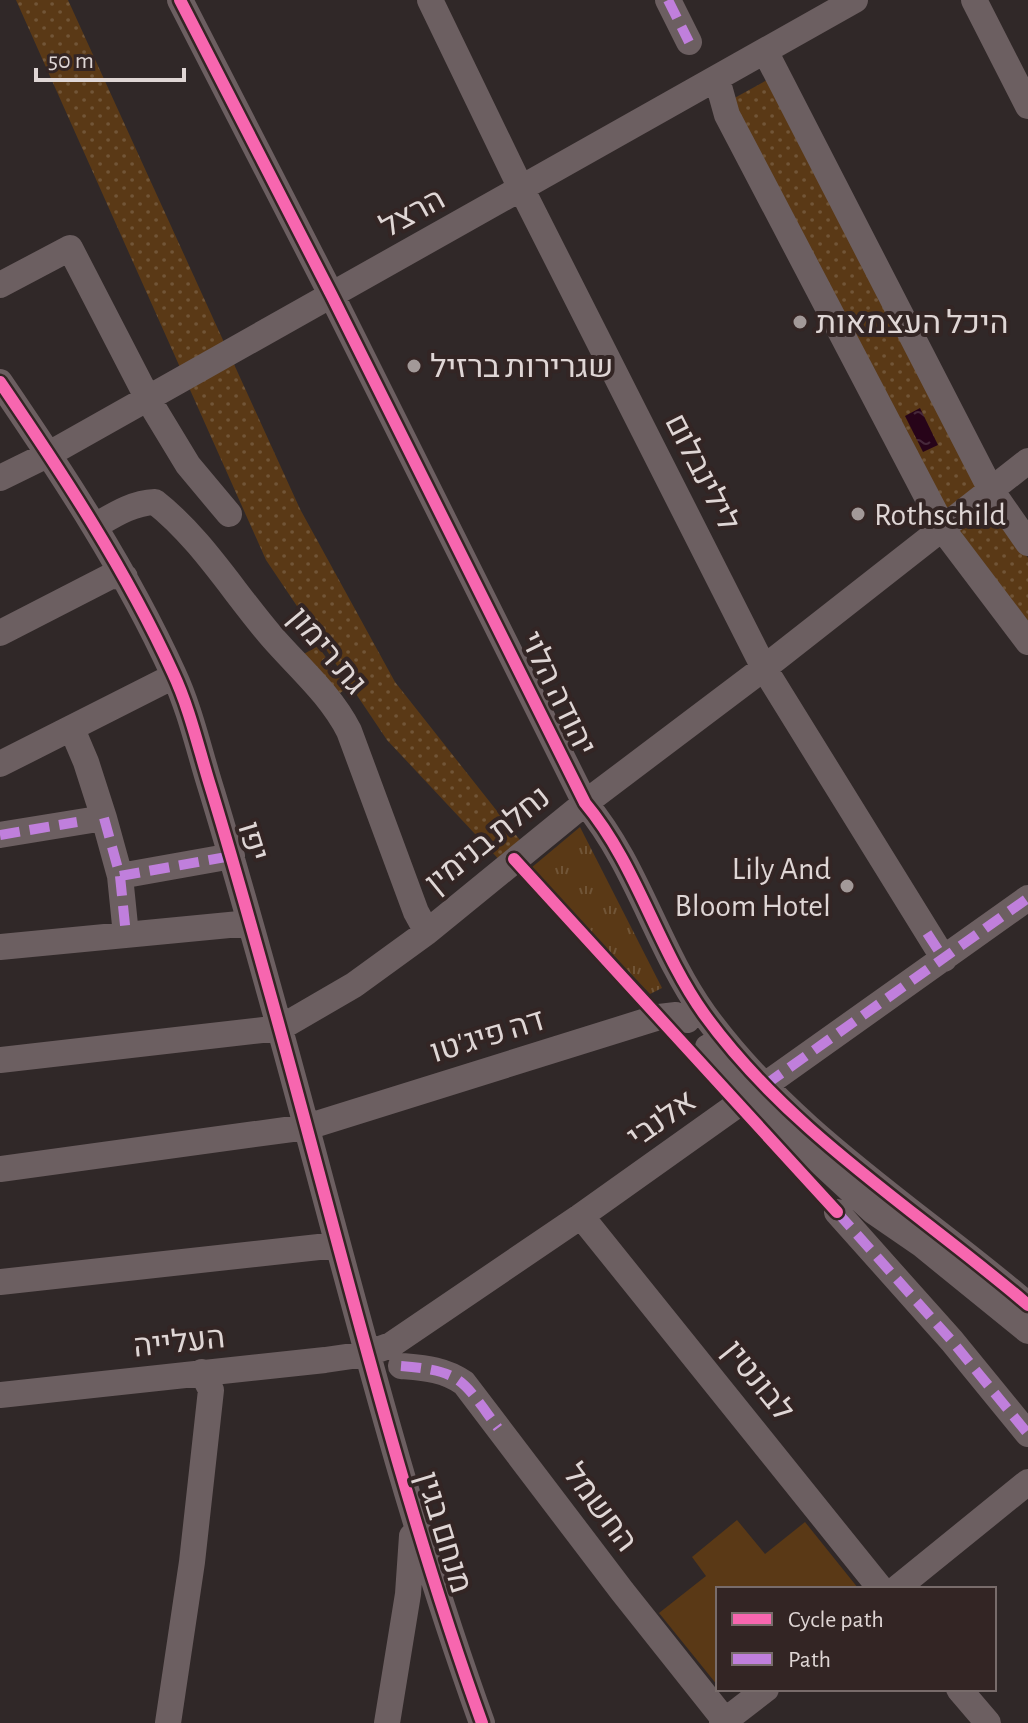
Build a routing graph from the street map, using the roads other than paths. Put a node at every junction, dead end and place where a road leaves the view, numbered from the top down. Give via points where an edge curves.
1 (180, 0) edge
2 (430, 0) edge
3 (668, 0) edge
4 (855, 0) edge
5 (974, 0) edge
6 (689, 42) dead end
7 (765, 51) junction
8 (717, 79) junction
9 (1028, 106) edge
10 (522, 190) junction
11 (0, 285) edge
12 (332, 296) junction
13 (0, 382) edge
14 (148, 399) junction
15 (49, 454) junction
16 (1028, 461) edge
17 (0, 478) edge
18 (991, 490) junction
19 (229, 514) dead end
20 (95, 526) junction
21 (944, 526) junction
22 (1028, 543) edge
23 (125, 577) junction
24 (0, 633) edge
25 (1028, 642) edge
26 (764, 668) junction
27 (174, 676) junction
28 (72, 729) junction
29 (0, 764) edge
30 (585, 803) junction
31 (104, 818) junction
32 (0, 835) edge
33 (232, 856) junction
34 (120, 876) junction
35 (1028, 898) edge
36 (250, 923) junction
37 (427, 932) junction
38 (126, 935) junction
39 (0, 947) edge
40 (944, 959) junction
41 (687, 1020) junction
42 (280, 1028) junction
43 (0, 1060) edge
44 (757, 1090) junction
45 (307, 1127) junction
46 (0, 1169) edge
47 (837, 1212) dead end
48 (581, 1216) junction
49 (337, 1245) junction
50 (0, 1282) edge
51 (1028, 1283) edge
52 (1028, 1305) edge
53 (1028, 1331) edge
54 (366, 1354) junction
55 (401, 1366) dead end
56 (202, 1372) junction
57 (0, 1395) edge
58 (1028, 1434) edge
59 (1028, 1482) edge
60 (412, 1516) junction
61 (879, 1587) edge
62 (898, 1587) edge
63 (444, 1618) junction
64 (402, 1624) junction
65 (764, 1691) edge
66 (961, 1691) edge
67 (725, 1722) edge
68 (168, 1723) edge
69 (387, 1723) edge
70 (482, 1723) edge
71 (988, 1723) edge

1 - 12 street, יהודה הלוי
2 - 10 street, לילינבלום
3 - 6 street
4 - 7 street, הרצל
5 - 9 street
7 - 8 street, הרצל
7 - 18 street
8 - 10 street, הרצל
8 - 21 street via 735,132
10 - 12 street, הרצל
10 - 26 street, לילינבלום
11 - 14 street via 70,248
12 - 14 street, הרצל
12 - 30 street, יהודה הלוי
13 - 15 street, יפו
14 - 15 street, הרצל
14 - 19 street via 188,465
15 - 17 street, הרצל
15 - 20 street, יפו
16 - 18 street, נחלת בנימין
18 - 21 street, נחלת בנימין
18 - 22 street
20 - 23 street, יפו
20 - 37 street, גת רימון via 142,502 155,502 337,708
21 - 25 street
21 - 26 street, נחלת בנימין
23 - 24 street via 111,576
23 - 27 street, יפו
26 - 30 street, נחלת בנימין
26 - 40 street, לילינבלום
27 - 28 street
27 - 33 street, יפו
28 - 29 street
28 - 31 street
30 - 37 street, נחלת בנימין
30 - 41 street, יהודה הלוי via 600,855
30 - 44 street, יהודה הלוי via 614,844 696,1001
31 - 32 street
31 - 34 street
33 - 34 street
33 - 36 street, יפו
34 - 38 street
35 - 40 street, אלנבי
36 - 38 street
36 - 42 street, יפו
37 - 42 street, נחלת בנימין via 354,985
38 - 39 street
40 - 44 street, אלנבי
41 - 44 street, יהודה הלוי
41 - 45 street, דה פיג'טו via 659,1017
42 - 43 street, נחלת בנימין
42 - 45 street, יפו
44 - 48 street, אלנבי
44 - 52 street, יהודה הלוי
44 - 53 street, יהודה הלוי via 873,1211
45 - 46 street, דה פיג'טו
45 - 49 street, יפו
47 - 58 street
48 - 54 street, אלנבי via 391,1345
48 - 61 street, לבונטין
49 - 50 street
49 - 54 street, יפו
51 - 52 street
54 - 56 street, העלייה
54 - 60 street, מנחם בגין
55 - 67 street, החשמל via 451,1374 464,1383
56 - 57 street, העלייה
56 - 68 street via 211,1390
59 - 62 street
60 - 63 street, מנחם בגין
60 - 64 street
63 - 64 street via 424,1610
63 - 70 street, מנחם בגין
64 - 69 street
65 - 67 street
66 - 71 street

